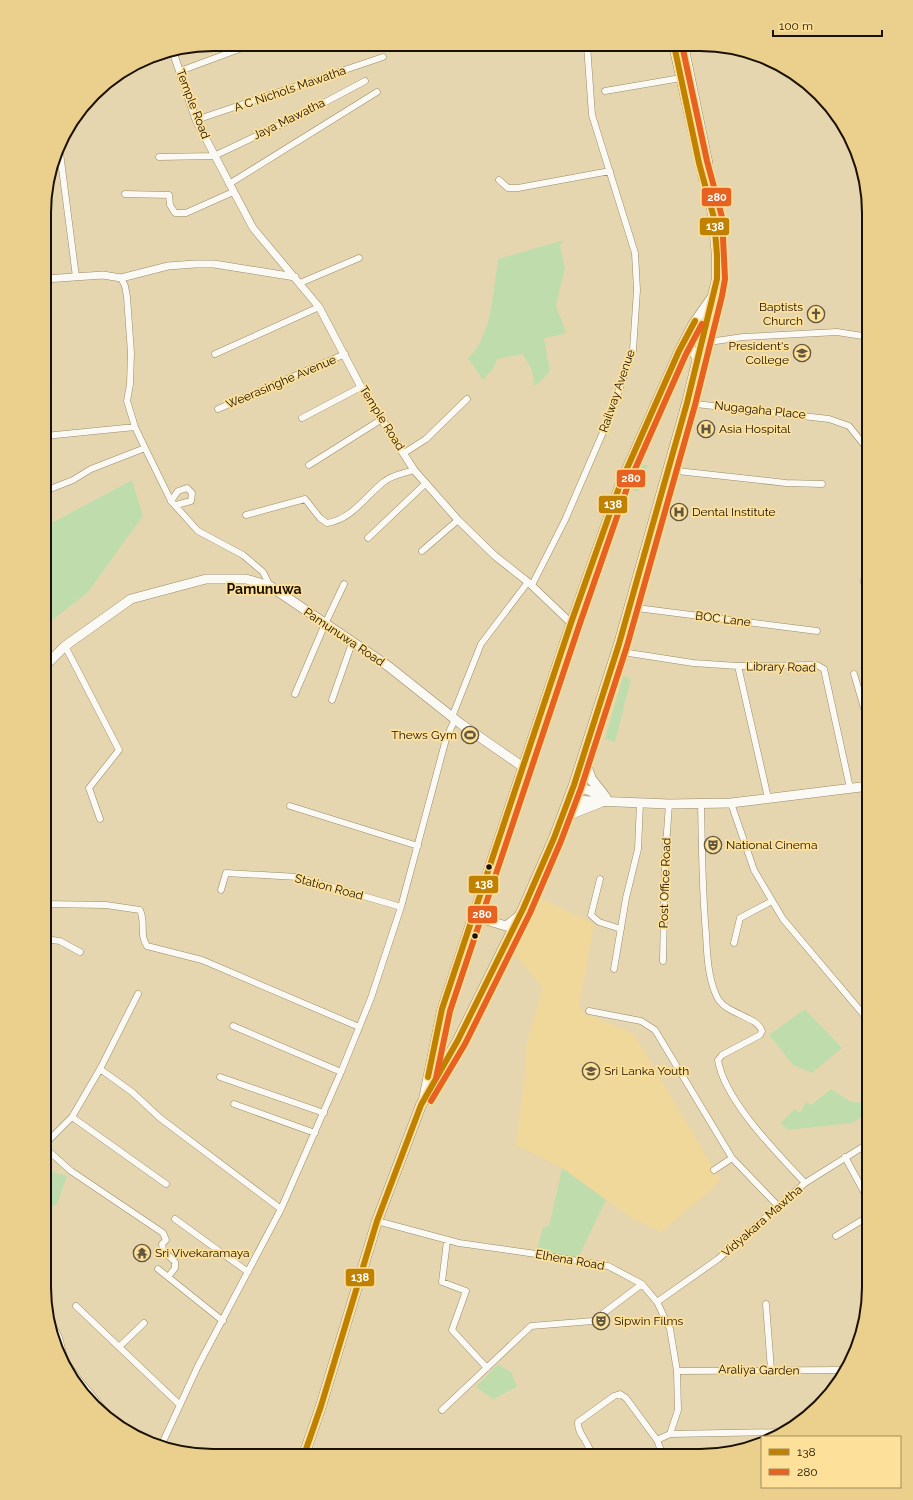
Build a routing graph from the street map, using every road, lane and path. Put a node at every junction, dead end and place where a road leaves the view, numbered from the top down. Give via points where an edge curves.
1 (234, 51) edge
2 (587, 51) edge
3 (675, 51) edge
4 (684, 51) edge
5 (174, 56) edge
6 (384, 57) dead end
7 (180, 71) junction
8 (681, 78) junction
9 (364, 81) dead end
10 (378, 92) dead end
11 (605, 92) dead end
12 (196, 120) junction
13 (159, 156) dead end
14 (214, 156) junction
15 (61, 159) edge
16 (610, 171) junction
17 (499, 180) dead end
18 (229, 184) junction
19 (233, 192) junction
20 (125, 194) dead end
21 (714, 218) junction
22 (359, 258) dead end
23 (76, 277) junction
24 (294, 277) junction
25 (120, 278) junction
26 (51, 279) edge
27 (300, 283) junction
28 (714, 294) junction
29 (320, 307) junction
30 (862, 336) edge
31 (702, 343) junction
32 (679, 352) junction
33 (215, 354) dead end
34 (345, 354) junction
35 (698, 358) junction
36 (362, 387) junction
37 (467, 399) dead end
38 (687, 403) junction
39 (218, 409) dead end
40 (302, 418) dead end
41 (382, 419) junction
42 (135, 427) junction
43 (51, 435) edge
44 (862, 442) edge
45 (145, 448) junction
46 (404, 453) junction
47 (309, 465) dead end
48 (414, 470) junction
49 (668, 470) junction
50 (426, 483) junction
51 (822, 484) dead end
52 (51, 489) edge
53 (246, 515) dead end
54 (458, 520) junction
55 (368, 538) dead end
56 (422, 551) dead end
57 (344, 584) dead end
58 (530, 584) junction
59 (270, 586) junction
60 (629, 607) junction
61 (325, 624) junction
62 (571, 624) junction
63 (817, 631) dead end
64 (352, 643) junction
65 (65, 646) junction
66 (616, 651) junction
67 (51, 660) edge
68 (738, 666) junction
69 (854, 674) dead end
70 (295, 694) dead end
71 (860, 694) joint
72 (332, 700) dead end
73 (862, 701) edge
74 (454, 718) junction
75 (583, 758) junction
76 (523, 767) junction
77 (574, 785) junction
78 (862, 787) edge
79 (850, 788) junction
80 (602, 798) junction
81 (768, 798) junction
82 (569, 800) junction
83 (640, 803) junction
84 (701, 803) junction
85 (731, 803) junction
86 (669, 804) junction
87 (290, 806) dead end
88 (100, 819) dead end
89 (561, 820) junction
90 (418, 846) junction
91 (600, 879) dead end
92 (221, 890) dead end
93 (772, 901) junction
94 (51, 904) edge
95 (402, 907) junction
96 (475, 909) junction
97 (519, 916) junction
98 (621, 929) junction
99 (51, 940) edge
100 (734, 943) dead end
101 (80, 952) dead end
102 (663, 961) dead end
103 (614, 969) dead end
104 (138, 994) dead end
105 (588, 1011) dead end
106 (862, 1013) edge
107 (233, 1026) dead end
108 (359, 1027) junction
109 (100, 1069) junction
110 (342, 1072) junction
111 (220, 1076) dead end
112 (424, 1097) junction
113 (234, 1104) dead end
114 (324, 1113) junction
115 (72, 1117) junction
116 (315, 1133) junction
117 (51, 1142) edge
118 (862, 1147) edge
119 (51, 1154) edge
120 (845, 1157) junction
121 (732, 1158) junction
122 (714, 1170) dead end
123 (805, 1183) junction
124 (166, 1184) dead end
125 (862, 1188) edge
126 (779, 1207) junction
127 (281, 1209) junction
128 (175, 1219) dead end
129 (862, 1220) edge
130 (377, 1221) junction
131 (836, 1236) dead end
132 (447, 1241) junction
133 (158, 1269) dead end
134 (248, 1272) junction
135 (168, 1277) junction
136 (642, 1284) junction
137 (657, 1302) junction
138 (766, 1304) dead end
139 (76, 1306) dead end
140 (223, 1321) junction
141 (144, 1323) dead end
142 (58, 1333) edge
143 (119, 1347) junction
144 (63, 1349) edge
145 (487, 1368) junction
146 (677, 1370) junction
147 (771, 1370) junction
148 (839, 1370) edge
149 (179, 1404) junction
150 (442, 1410) dead end
151 (772, 1432) edge
152 (670, 1434) junction
153 (657, 1440) junction
154 (163, 1441) edge
155 (306, 1449) edge
156 (589, 1449) edge
157 (661, 1449) edge

1 - 7 street
2 - 16 street, Railway Avenue via 592,115
3 - 8 highway
4 - 21 highway via 707,160
5 - 7 street, Temple Road
6 - 12 street, A C Nichols Mawatha
7 - 12 street, Temple Road
8 - 11 street
8 - 21 highway
9 - 14 street, Jaya Mawatha via 303,114
10 - 18 street
12 - 14 street, Temple Road
13 - 14 street, Temple Road
14 - 18 street, Temple Road
15 - 23 street
16 - 17 street via 518,188 508,188
16 - 58 street, Railway Avenue via 635,253 637,290 633,350 601,437 565,520
18 - 19 street, Temple Road
19 - 20 street via 186,213 176,213 170,205 168,195
19 - 24 street, Temple Road via 253,228
21 - 28 highway via 717,279
22 - 27 street
23 - 25 street via 103,275
23 - 26 street
24 - 25 street via 214,264 195,264 168,266
24 - 27 street, Temple Road
25 - 42 street via 127,297 131,353 127,401
27 - 29 street, Temple Road
28 - 31 highway
28 - 32 main road via 693,324
29 - 33 street
29 - 34 street, Temple Road
30 - 31 street via 837,332 743,337
31 - 35 highway
32 - 35 main road via 691,349
32 - 62 main road via 621,482
34 - 36 street, Temple Road
34 - 39 street, Weerasinghe Avenue
35 - 38 highway
36 - 40 street
36 - 41 street, Temple Road
37 - 46 street via 426,439
38 - 44 street, Nugagaha Place via 829,419 849,426
38 - 49 highway
41 - 46 street, Temple Road
41 - 47 street
42 - 43 street
42 - 45 street
45 - 52 street via 91,469
45 - 59 street via 174,503 198,531 243,555 263,572
46 - 48 street, Temple Road
48 - 50 street, Temple Road
48 - 53 street via 386,480 352,512 332,522 327,523 320,518 306,499
49 - 51 street via 786,483
49 - 60 highway
50 - 54 street, Temple Road
50 - 55 street
54 - 56 street
54 - 58 street, Temple Road via 495,556
57 - 61 street
58 - 62 street, Temple Road
58 - 74 street, Railway Avenue via 481,644
59 - 61 main road, Pamunuwa Road
59 - 65 main road, Pamunuwa Road via 246,579 206,579 131,599
60 - 63 street, BOC Lane
60 - 66 highway
61 - 64 main road, Pamunuwa Road
61 - 70 street
62 - 76 main road
64 - 72 street
64 - 74 main road, Pamunuwa Road via 388,666
65 - 67 main road, Pamunuwa Road
65 - 88 street via 119,748 119,752 89,788
66 - 68 street, Library Road via 693,663
66 - 75 highway
68 - 79 street, Library Road via 817,665 824,669
68 - 81 street
69 - 71 street
71 - 73 street
74 - 76 main road, Pamunuwa Road
74 - 90 street, Railway Avenue via 446,739
75 - 77 highway
75 - 80 highway
76 - 96 main road
77 - 80 main road
77 - 82 highway
78 - 79 main road
79 - 81 main road
80 - 82 main road
80 - 83 main road
80 - 89 highway
81 - 85 main road
82 - 89 highway
83 - 86 main road
83 - 98 street via 638,849
84 - 85 main road
84 - 86 main road
84 - 123 street via 702,895 708,961 713,983 718,998 729,1010 751,1020 762,1031 760,1035 722,1055 718,1060 719,1067 732,1093 758,1130
85 - 93 street via 754,870
86 - 102 street, Post Office Road
87 - 90 street
89 - 97 highway
90 - 95 street, Railway Avenue
91 - 98 street via 591,915 599,922
92 - 95 street, Station Road via 226,873 298,877
93 - 100 street via 740,918
93 - 106 street via 783,919
94 - 108 street via 140,910 144,919 142,938 147,946 202,960
95 - 108 street, Railway Avenue
96 - 97 main road via 483,919 506,926
96 - 112 main road via 442,1009
97 - 112 highway via 458,1040
98 - 103 street
99 - 101 street via 60,941
104 - 109 street
105 - 121 street via 641,1021 655,1030
107 - 110 street
108 - 110 street, Railway Avenue
109 - 115 street
109 - 127 street via 132,1092 160,1118
110 - 114 street, Railway Avenue
111 - 114 street
112 - 130 highway
113 - 116 street
114 - 116 street, Railway Avenue
115 - 117 street
115 - 124 street
116 - 127 street, Railway Avenue
118 - 120 street, Vidyakara Mawtha
119 - 135 street via 71,1171 163,1233 166,1240 162,1244 163,1250 175,1262 175,1268
120 - 123 street, Vidyakara Mawtha
120 - 125 street
121 - 122 street
121 - 126 street
123 - 126 street, Vidyakara Mawtha
126 - 137 street, Vidyakara Mawtha via 718,1259
127 - 134 street, Railway Avenue
128 - 134 street
129 - 131 street
130 - 132 street, Elhena Road
130 - 155 highway
132 - 136 street, Elhena Road via 608,1266
132 - 145 street via 442,1282 466,1291 452,1330
133 - 135 street
134 - 140 street, Railway Avenue
135 - 140 street
136 - 137 street, Elhena Road
136 - 145 street via 593,1321 531,1326
137 - 146 street, Elhena Road via 670,1329
138 - 147 street
139 - 143 street
140 - 149 street, Railway Avenue
141 - 143 street
142 - 144 street
143 - 149 street
145 - 150 street
146 - 147 street, Araliya Garden
146 - 152 street, Elhena Road via 678,1410
147 - 148 street, Araliya Garden
149 - 154 street, Railway Avenue
151 - 152 street
152 - 153 street
153 - 156 street via 626,1398 620,1394 578,1422 578,1429
153 - 157 street

